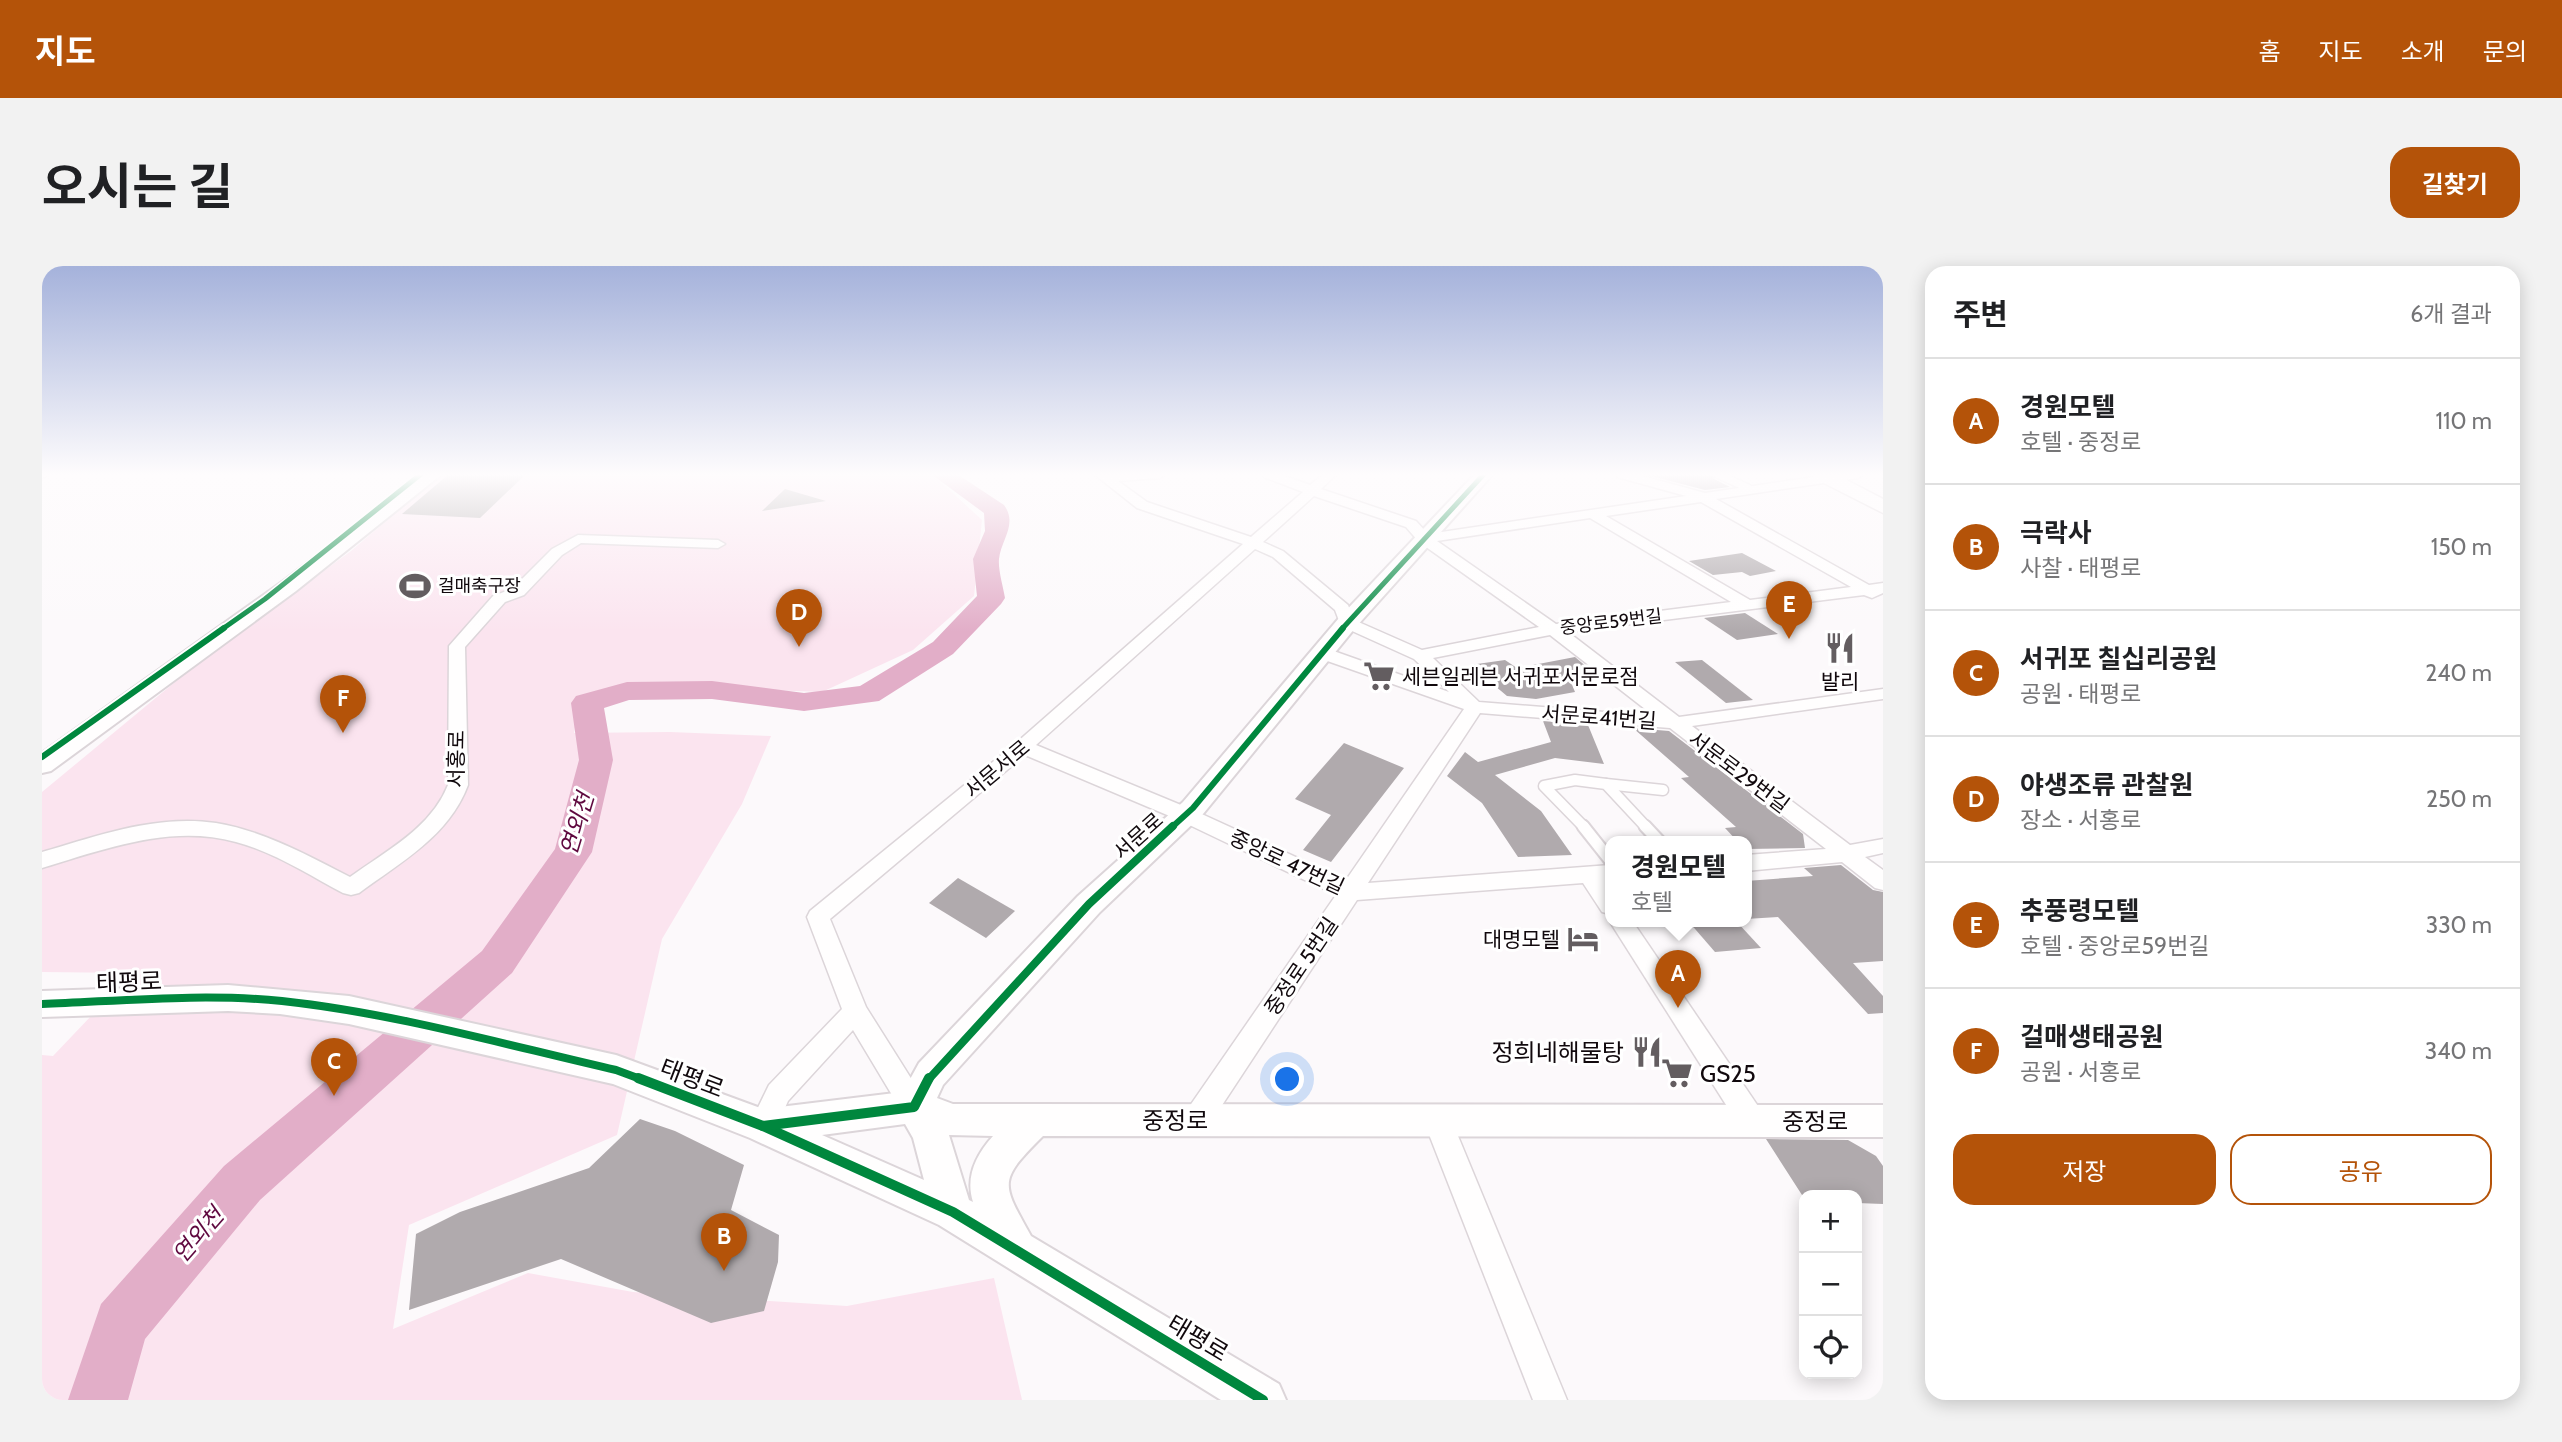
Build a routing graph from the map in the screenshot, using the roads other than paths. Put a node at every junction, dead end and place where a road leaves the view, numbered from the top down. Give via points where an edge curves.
1 (368, 527) edge
2 (1207, 527) edge
3 (1269, 527) edge
4 (1414, 527) edge
5 (1435, 527) edge
6 (1502, 527) edge
7 (1615, 527) edge
8 (1759, 527) edge
9 (1424, 539) junction
10 (1252, 542) junction
11 (718, 544) dead end
12 (1875, 589) edge
13 (1883, 600) edge
14 (1747, 605) junction
15 (1346, 623) junction
16 (1553, 629) junction
17 (1322, 653) junction
18 (1420, 655) junction
19 (1883, 694) edge
20 (1475, 707) junction
21 (1674, 723) junction
22 (1023, 747) junction
23 (42, 765) edge
24 (1606, 784) junction
25 (1663, 790) dead end
26 (1186, 815) junction
27 (1654, 836) edge
28 (1883, 846) edge
29 (1605, 854) edge
30 (1846, 854) junction
31 (42, 860) edge
32 (1752, 862) edge
33 (1599, 874) edge
34 (1883, 881) edge
35 (1605, 891) edge
36 (1351, 892) junction
37 (1623, 927) edge
38 (42, 1004) edge
39 (855, 1010) junction
40 (914, 1107) junction
41 (1197, 1119) junction
42 (1437, 1119) junction
43 (1034, 1121) junction
44 (1752, 1121) junction
45 (1881, 1124) edge
46 (764, 1126) junction
47 (953, 1212) junction
48 (1016, 1250) junction
49 (1263, 1400) edge
50 (1550, 1400) edge

1 - 23 street
2 - 10 street
3 - 10 street, 서문서로
4 - 9 street, 서문로29번길
5 - 9 street, 서문로
6 - 9 street
7 - 14 street
8 - 12 street
9 - 15 street, 서문로
9 - 16 street, 서문로29번길
10 - 15 street via 1278,554 1342,608
10 - 22 street, 서문서로
11 - 31 street, 서홍로 via 579,539 557,552 518,592 499,599 457,646 456,798 443,816 351,887 290,856 216,830 152,831
12 - 13 street
12 - 14 street, 중앙로59번길
14 - 16 street, 중앙로59번길
15 - 17 street, 서문로
15 - 18 street
16 - 18 street, 중앙로59번길
16 - 21 street, 서문로29번길
17 - 20 street, 서문로41번길
17 - 26 street, 서문로
18 - 20 street
19 - 21 street, 서문로41번길
20 - 21 street, 서문로41번길
20 - 36 street, 중정로 5번길
21 - 30 street, 서문로29번길
22 - 26 street, 중앙로 47번길
22 - 39 street, 서문서로 via 818,917
24 - 25 lane
24 - 27 lane
24 - 29 lane via 1575,780 1544,786 1573,812
26 - 36 street, 중앙로 47번길
26 - 40 street, 서문로 via 1089,904 931,1073
28 - 30 street
30 - 32 street
30 - 34 street, 서문로29번길
33 - 35 street
33 - 36 street, 중앙로 47번길
36 - 41 street, 중정로 5번길
37 - 44 street, 중정로
38 - 46 street, 태평로 via 228,999 349,1010 616,1070
39 - 40 street, 서문서로
39 - 46 street via 778,1093
40 - 43 street, 중정로 via 953,1120
40 - 46 street
40 - 47 street via 930,1133
41 - 42 street, 중정로
41 - 43 street, 중정로
42 - 44 street, 중정로
42 - 50 street
43 - 48 street via 992,1164 988,1179 989,1199
44 - 45 street, 중정로
46 - 47 street, 태평로
47 - 48 street, 태평로
48 - 49 street, 태평로

